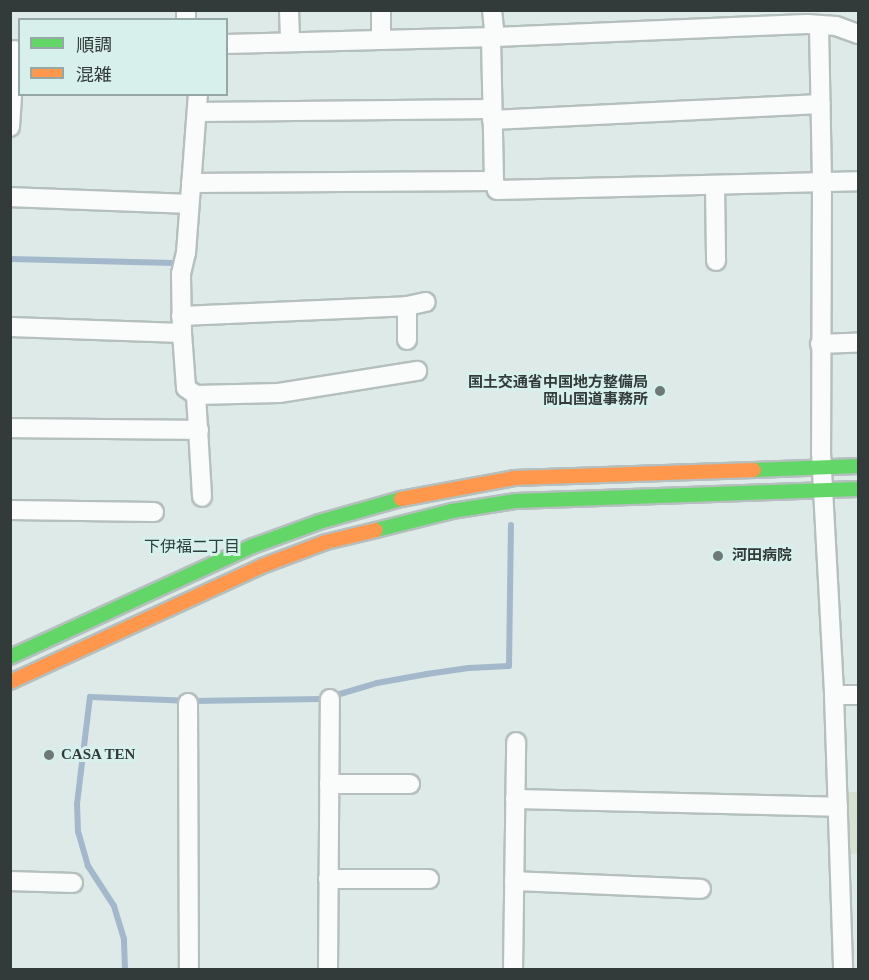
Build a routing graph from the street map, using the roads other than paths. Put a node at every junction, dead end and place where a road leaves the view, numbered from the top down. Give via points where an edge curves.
1 (290, 10) edge
2 (381, 10) edge
3 (492, 10) edge
4 (819, 25) junction
5 (858, 34) edge
6 (493, 37) junction
7 (381, 39) junction
8 (290, 42) junction
9 (228, 44) edge
10 (15, 50) edge
11 (197, 103) edge
12 (821, 104) junction
13 (492, 115) junction
14 (10, 127) edge
15 (494, 181) junction
16 (858, 181) edge
17 (822, 182) junction
18 (191, 183) junction
19 (715, 184) junction
20 (10, 197) edge
21 (189, 204) junction
22 (716, 261) dead end
23 (426, 302) dead end
24 (407, 306) junction
25 (181, 325) junction
26 (10, 327) edge
27 (407, 340) dead end
28 (858, 343) edge
29 (820, 344) junction
30 (417, 370) dead end
31 (196, 395) junction
32 (10, 428) edge
33 (199, 430) junction
34 (858, 466) edge
35 (822, 467) junction
36 (759, 469) junction
37 (648, 472) junction
38 (581, 474) junction
39 (447, 489) junction
40 (858, 489) edge
41 (824, 491) junction
42 (760, 493) junction
43 (648, 496) junction
44 (202, 497) dead end
45 (582, 498) junction
46 (385, 502) junction
47 (10, 510) edge
48 (452, 511) junction
49 (154, 512) dead end
50 (391, 525) junction
51 (109, 612) junction
52 (118, 632) junction
53 (10, 657) edge
54 (10, 682) edge
55 (858, 694) edge
56 (834, 695) junction
57 (330, 699) dead end
58 (188, 703) dead end
59 (516, 742) dead end
60 (329, 784) junction
61 (410, 784) dead end
62 (515, 799) junction
63 (838, 807) junction
64 (858, 860) edge
65 (840, 861) junction
66 (328, 879) junction
67 (429, 879) dead end
68 (10, 880) edge
69 (514, 881) junction
70 (73, 883) dead end
71 (701, 889) dead end
72 (189, 969) edge
73 (328, 969) edge
74 (513, 969) edge
75 (843, 969) edge

1 - 8 street
2 - 7 street
3 - 6 street
4 - 5 street
4 - 6 street
4 - 12 street
6 - 7 street
6 - 13 street
7 - 8 street
8 - 9 street
10 - 14 street
11 - 13 street
11 - 18 street
12 - 13 street
12 - 17 street
13 - 15 street
15 - 18 street
15 - 19 street via 497,190
16 - 17 street
17 - 19 street
17 - 29 street
18 - 21 street
19 - 22 street
20 - 21 street
21 - 25 street via 181,274
23 - 24 street
24 - 25 street
24 - 27 street
25 - 26 street
25 - 31 street via 186,388
28 - 29 street
29 - 35 street
30 - 31 street via 279,393
31 - 33 street
32 - 33 street
33 - 44 street
34 - 35 street
35 - 36 street
35 - 41 street
36 - 37 street
36 - 42 street
37 - 38 street
37 - 43 street
38 - 39 street via 514,478
38 - 45 street
39 - 46 street
39 - 48 street
40 - 41 street
41 - 42 street
41 - 56 street
42 - 43 street
43 - 45 street
45 - 48 street via 516,501
46 - 50 street
46 - 51 street via 254,546
47 - 49 street
48 - 50 street
50 - 52 street via 326,542 262,566
51 - 52 street
51 - 53 street
52 - 54 street
55 - 56 street
56 - 63 street
57 - 60 street
58 - 72 street
59 - 62 street
60 - 61 street
60 - 66 street
62 - 63 street
62 - 69 street
63 - 65 street
64 - 65 street
65 - 75 street
66 - 67 street
66 - 73 street
68 - 70 street
69 - 71 street
69 - 74 street

